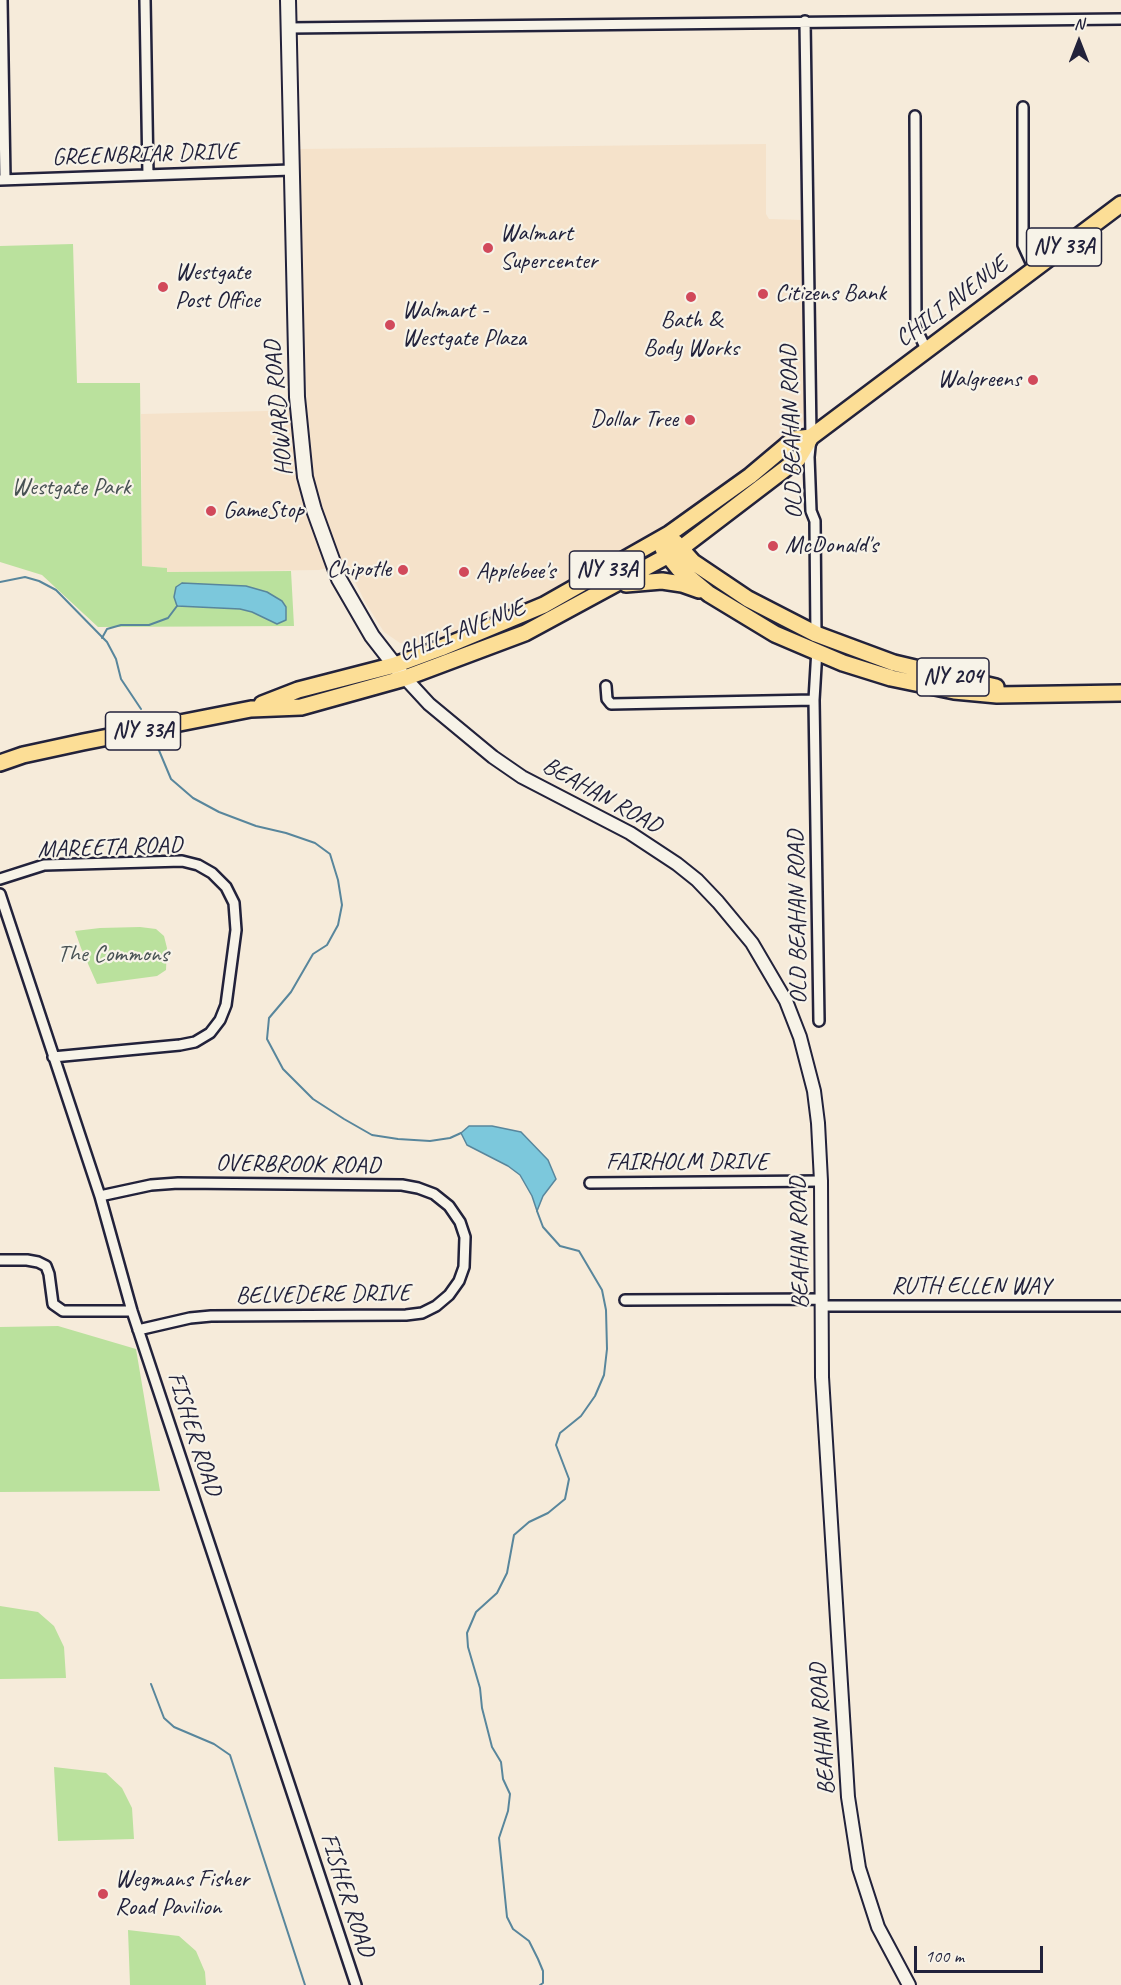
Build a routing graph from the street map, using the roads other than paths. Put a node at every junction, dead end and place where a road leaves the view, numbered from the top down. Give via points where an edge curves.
1 (2, 0) edge
2 (145, 0) edge
3 (288, 0) edge
4 (1121, 19) edge
5 (805, 21) junction
6 (288, 28) junction
7 (1023, 107) dead end
8 (915, 116) dead end
9 (291, 170) junction
10 (148, 174) junction
11 (2, 179) edge
12 (1121, 204) edge
13 (1034, 269) junction
14 (926, 349) junction
15 (811, 437) junction
16 (663, 538) junction
17 (674, 553) junction
18 (614, 586) junction
19 (709, 594) junction
20 (816, 634) junction
21 (817, 653) junction
22 (395, 664) junction
23 (405, 678) junction
24 (606, 686) dead end
25 (1121, 693) edge
26 (1022, 694) junction
27 (814, 700) junction
28 (251, 709) junction
29 (0, 763) edge
30 (0, 879) edge
31 (0, 894) edge
32 (819, 1021) dead end
33 (53, 1057) junction
34 (821, 1181) junction
35 (590, 1183) dead end
36 (100, 1197) junction
37 (465, 1245) joint
38 (0, 1260) edge
39 (625, 1300) dead end
40 (822, 1302) junction
41 (1121, 1306) edge
42 (132, 1311) junction
43 (138, 1330) junction
44 (356, 1985) edge
45 (909, 1985) edge

1 - 11 street
2 - 10 street
3 - 6 main road, HOWARD ROAD
4 - 5 street
5 - 6 street
5 - 15 street, OLD BEAHAN ROAD
6 - 9 main road, HOWARD ROAD
7 - 13 street via 1023,245
8 - 14 street via 916,328
9 - 10 street, GREENBRIAR DRIVE
9 - 22 main road, HOWARD ROAD via 297,397 305,477 339,579 372,636
10 - 11 street, GREENBRIAR DRIVE
12 - 13 main road, CHILI AVENUE / NY 33A
13 - 14 main road, CHILI AVENUE / NY 33A
14 - 15 main road, CHILI AVENUE / NY 33A
15 - 16 main road, CHILI AVENUE / NY 33A via 794,439
15 - 17 main road, CHILI AVENUE / NY 33A via 798,459
15 - 20 street, OLD BEAHAN ROAD
16 - 17 main road
16 - 22 main road, CHILI AVENUE / NY 33A via 544,605
17 - 18 main road, CHILI AVENUE / NY 33A
17 - 19 main road via 679,569
17 - 20 main road, NY 204 via 748,599
18 - 19 main road, NY 204 via 662,580
18 - 23 main road, CHILI AVENUE / NY 33A via 525,633
19 - 21 main road, NY 204 via 775,634
20 - 21 street, OLD BEAHAN ROAD
20 - 26 main road, NY 204 via 894,663
21 - 26 main road, NY 204 via 891,678 954,691
21 - 27 street, OLD BEAHAN ROAD
22 - 23 main road, HOWARD ROAD
22 - 28 main road, CHILI AVENUE / NY 33A via 298,690
23 - 28 main road, CHILI AVENUE / NY 33A via 301,707
23 - 34 street, BEAHAN ROAD via 429,704 493,757 531,782 630,833 677,864 739,926 786,1001 800,1037 814,1090
24 - 27 street via 607,699 612,704
25 - 26 main road, NY 204
27 - 32 street, OLD BEAHAN ROAD
28 - 29 main road, CHILI AVENUE / NY 33A via 22,755
30 - 33 street, MAREETA ROAD via 44,865 182,861 212,873 226,887 234,903 236,930 226,1005 210,1033 180,1045
31 - 33 street, FISHER ROAD
33 - 36 street, FISHER ROAD
34 - 35 street, FAIRHOLM DRIVE
34 - 40 street, BEAHAN ROAD
36 - 37 street, OVERBROOK ROAD via 178,1183 402,1185 434,1194 449,1206 460,1222
36 - 42 street, FISHER ROAD
37 - 43 street, BELVEDERE DRIVE via 459,1281 449,1295 422,1313 211,1316
38 - 42 street via 27,1260 46,1266 53,1304 63,1311
39 - 40 street, RUTH ELLEN WAY
40 - 41 street, RUTH ELLEN WAY
40 - 45 street, BEAHAN ROAD via 822,1377 848,1797 859,1868 878,1927
42 - 43 street, FISHER ROAD
43 - 44 street, FISHER ROAD

